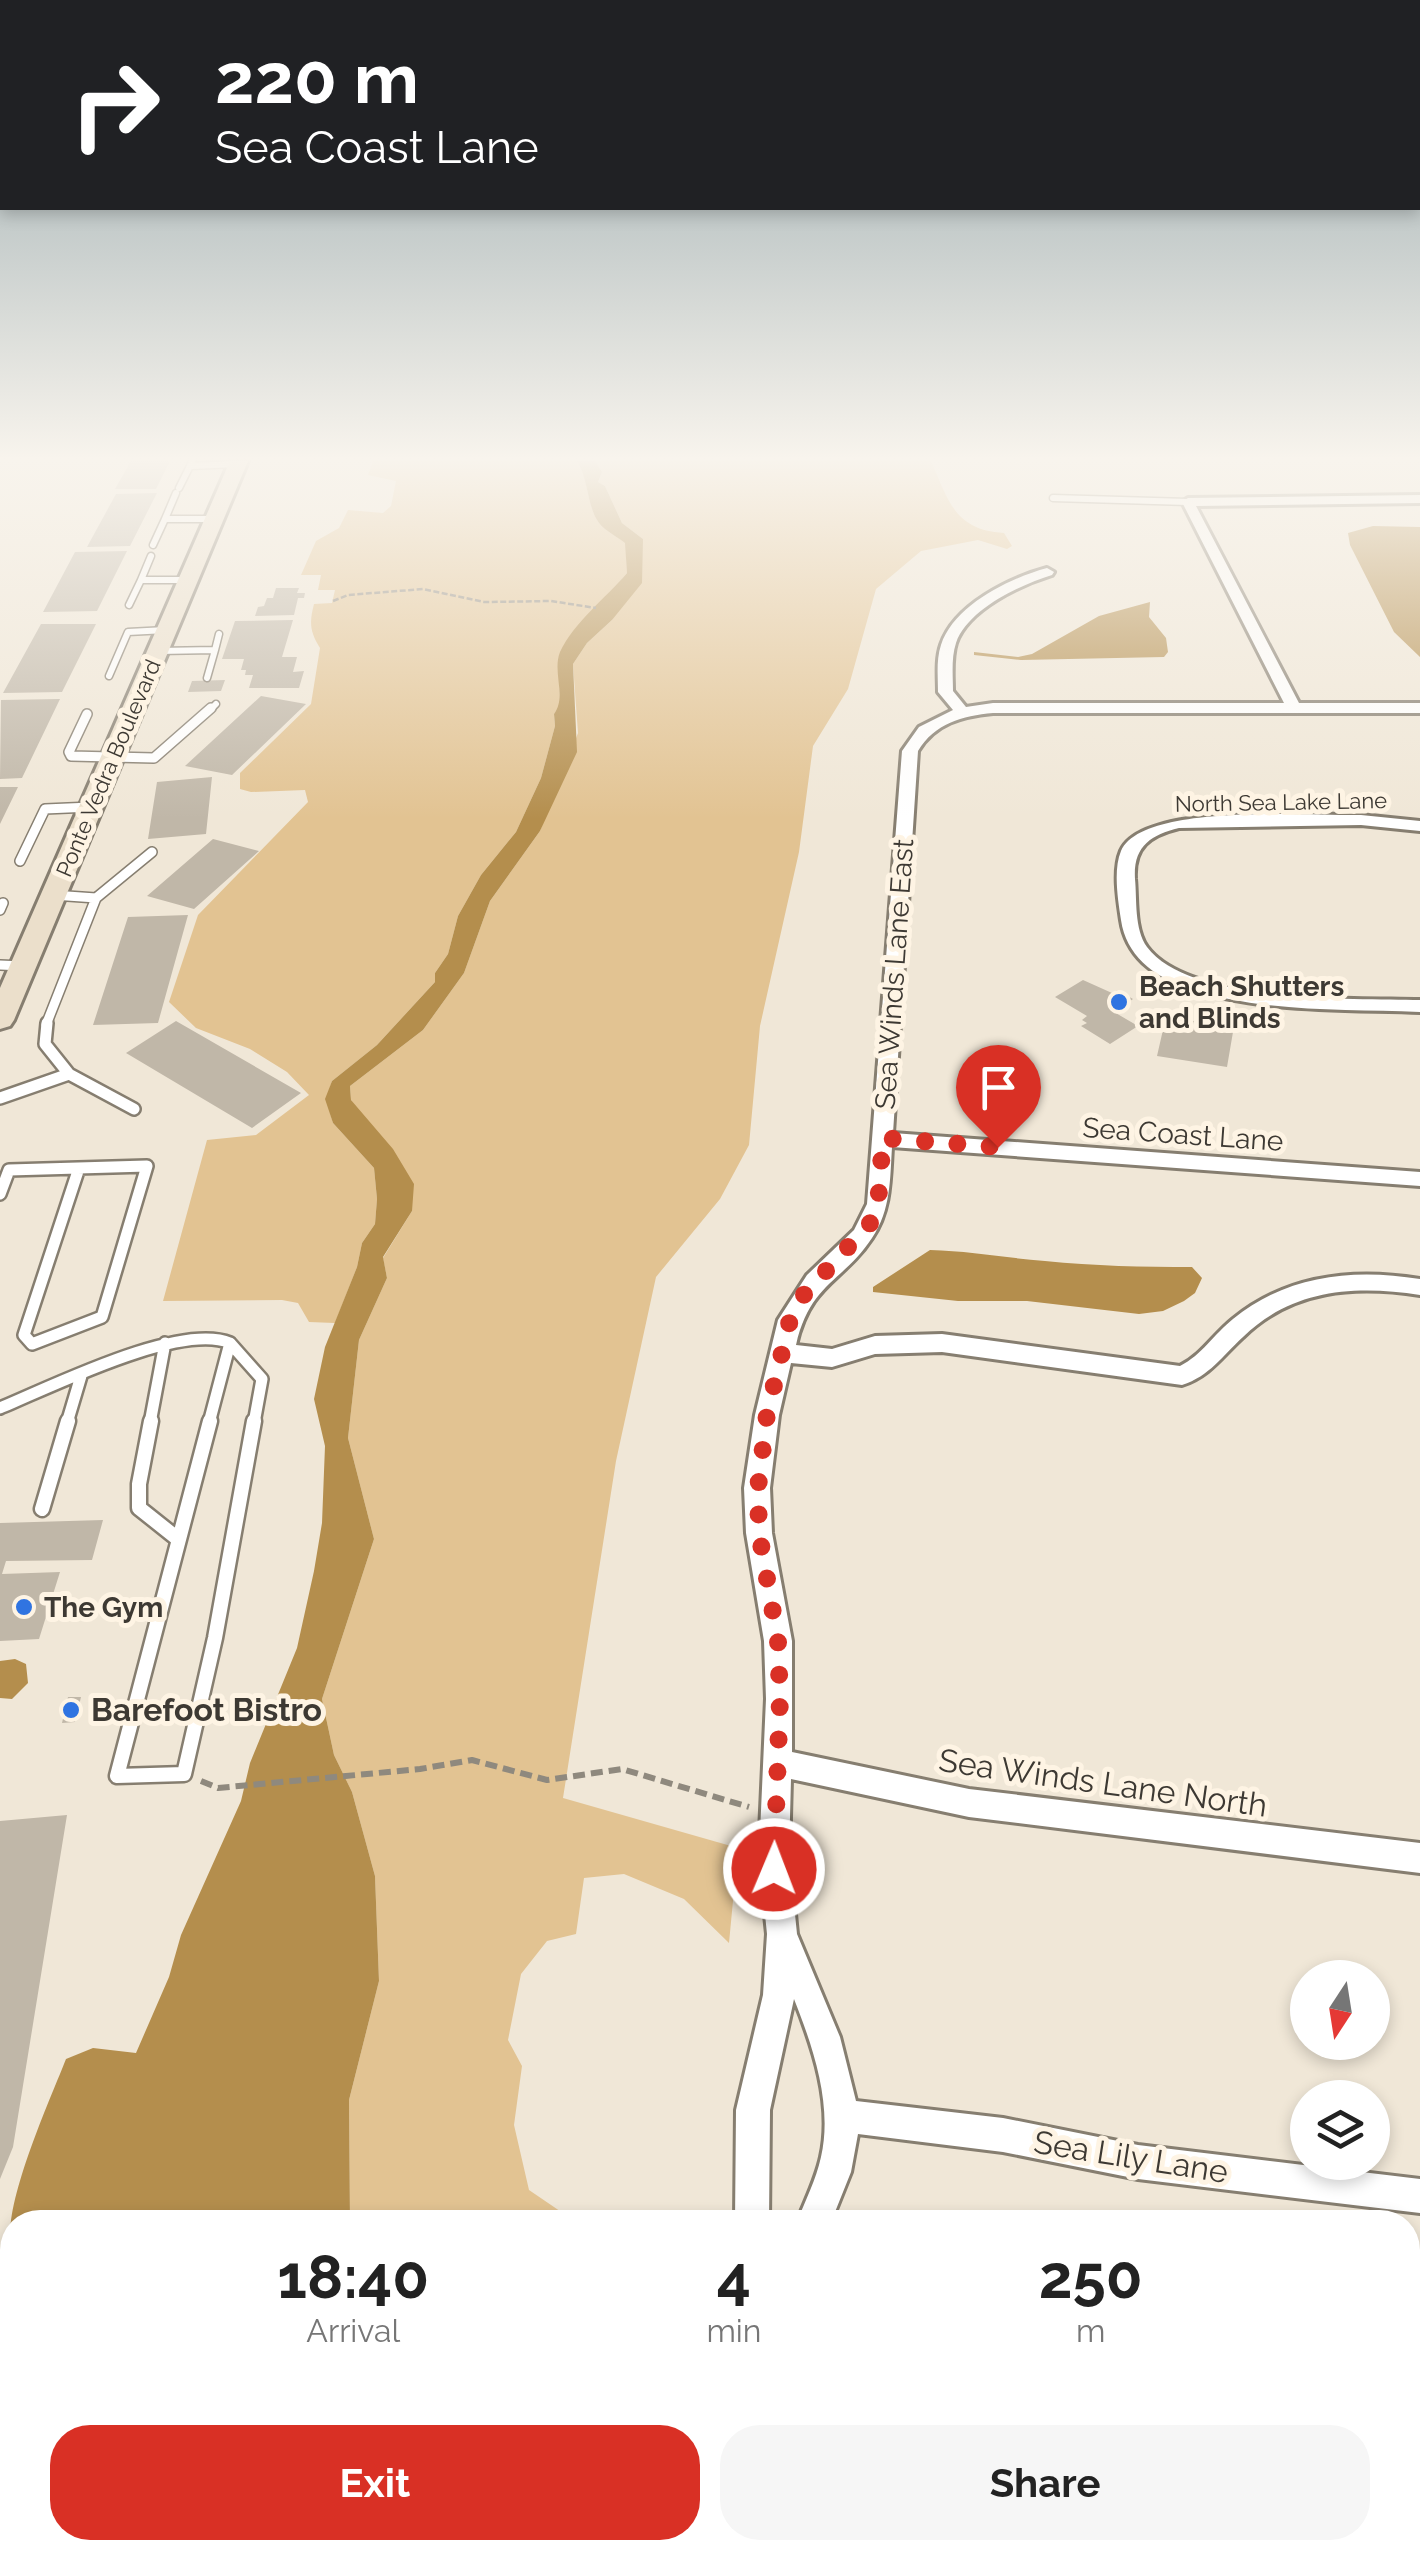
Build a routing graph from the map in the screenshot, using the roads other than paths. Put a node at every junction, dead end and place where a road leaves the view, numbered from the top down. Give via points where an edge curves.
1 (141, 580) edge
2 (188, 580) edge
3 (1022, 580) edge
4 (1228, 580) edge
5 (129, 605) dead end
6 (219, 634) dead end
7 (162, 641) junction
8 (215, 650) junction
9 (109, 676) dead end
10 (207, 678) dead end
11 (216, 704) dead end
12 (1293, 708) junction
13 (1420, 708) edge
14 (962, 712) junction
15 (87, 714) dead end
16 (113, 757) junction
17 (91, 807) junction
18 (1420, 826) edge
19 (152, 852) dead end
20 (20, 861) dead end
21 (53, 895) junction
22 (96, 898) junction
23 (12, 966) edge
24 (1420, 1006) edge
25 (0, 1020) edge
26 (69, 1074) junction
27 (0, 1098) edge
28 (134, 1109) dead end
29 (883, 1138) junction
30 (79, 1168) junction
31 (1420, 1179) edge
32 (0, 1194) edge
33 (1420, 1287) edge
34 (230, 1342) junction
35 (166, 1343) junction
36 (782, 1353) junction
37 (81, 1376) junction
38 (0, 1408) edge
39 (42, 1509) dead end
40 (178, 1539) junction
41 (778, 1763) junction
42 (1420, 1858) edge
43 (782, 1934) junction
44 (842, 2116) junction
45 (1420, 2196) edge
46 (752, 2210) edge
47 (819, 2210) edge

1 - 5 lane
2 - 7 street, Ponte Vedra Boulevard
3 - 14 street via 950,638 945,692
4 - 12 street
6 - 8 lane
7 - 8 lane
7 - 9 lane via 128,632
7 - 16 street, Ponte Vedra Boulevard
8 - 10 lane
11 - 16 lane via 164,754
12 - 13 street, Sea Winds Lane East
12 - 14 street, Sea Winds Lane East
14 - 29 street, Sea Winds Lane East via 933,724 910,751
15 - 16 lane via 71,756
16 - 17 street, Ponte Vedra Boulevard
17 - 20 lane via 46,809
17 - 21 street, Ponte Vedra Boulevard
18 - 24 street, North Sea Lake Lane via 1360,820 1179,823 1135,840 1125,860 1138,948 1182,982 1225,993
19 - 22 lane
21 - 22 lane
21 - 23 street, Ponte Vedra Boulevard
22 - 26 lane via 43,1038
23 - 25 street, Ponte Vedra Boulevard
26 - 27 lane
26 - 28 lane
29 - 31 street, Sea Coast Lane
29 - 36 street, Sea Winds Lane East via 873,1220 801,1298
30 - 30 lane via 147,1166 102,1316 32,1344 24,1335
30 - 32 lane via 10,1170
33 - 36 street via 1331,1283 1284,1296 1234,1330 1198,1370 1182,1376 942,1343 875,1345 832,1358
34 - 35 lane via 209,1336
34 - 40 lane
34 - 40 lane via 262,1379 184,1774 117,1776
35 - 37 lane
35 - 40 lane via 139,1508
36 - 41 street, Sea Winds Lane East via 758,1488 778,1641
37 - 38 lane
37 - 39 lane
41 - 42 street, Sea Winds Lane North via 969,1803
41 - 43 street, Sea Winds Lane East via 774,1869
43 - 44 street via 809,1993
43 - 46 street, Sea Winds Lane East via 779,1996 753,2110
44 - 45 street, Sea Lily Lane
44 - 47 street via 834,2172

